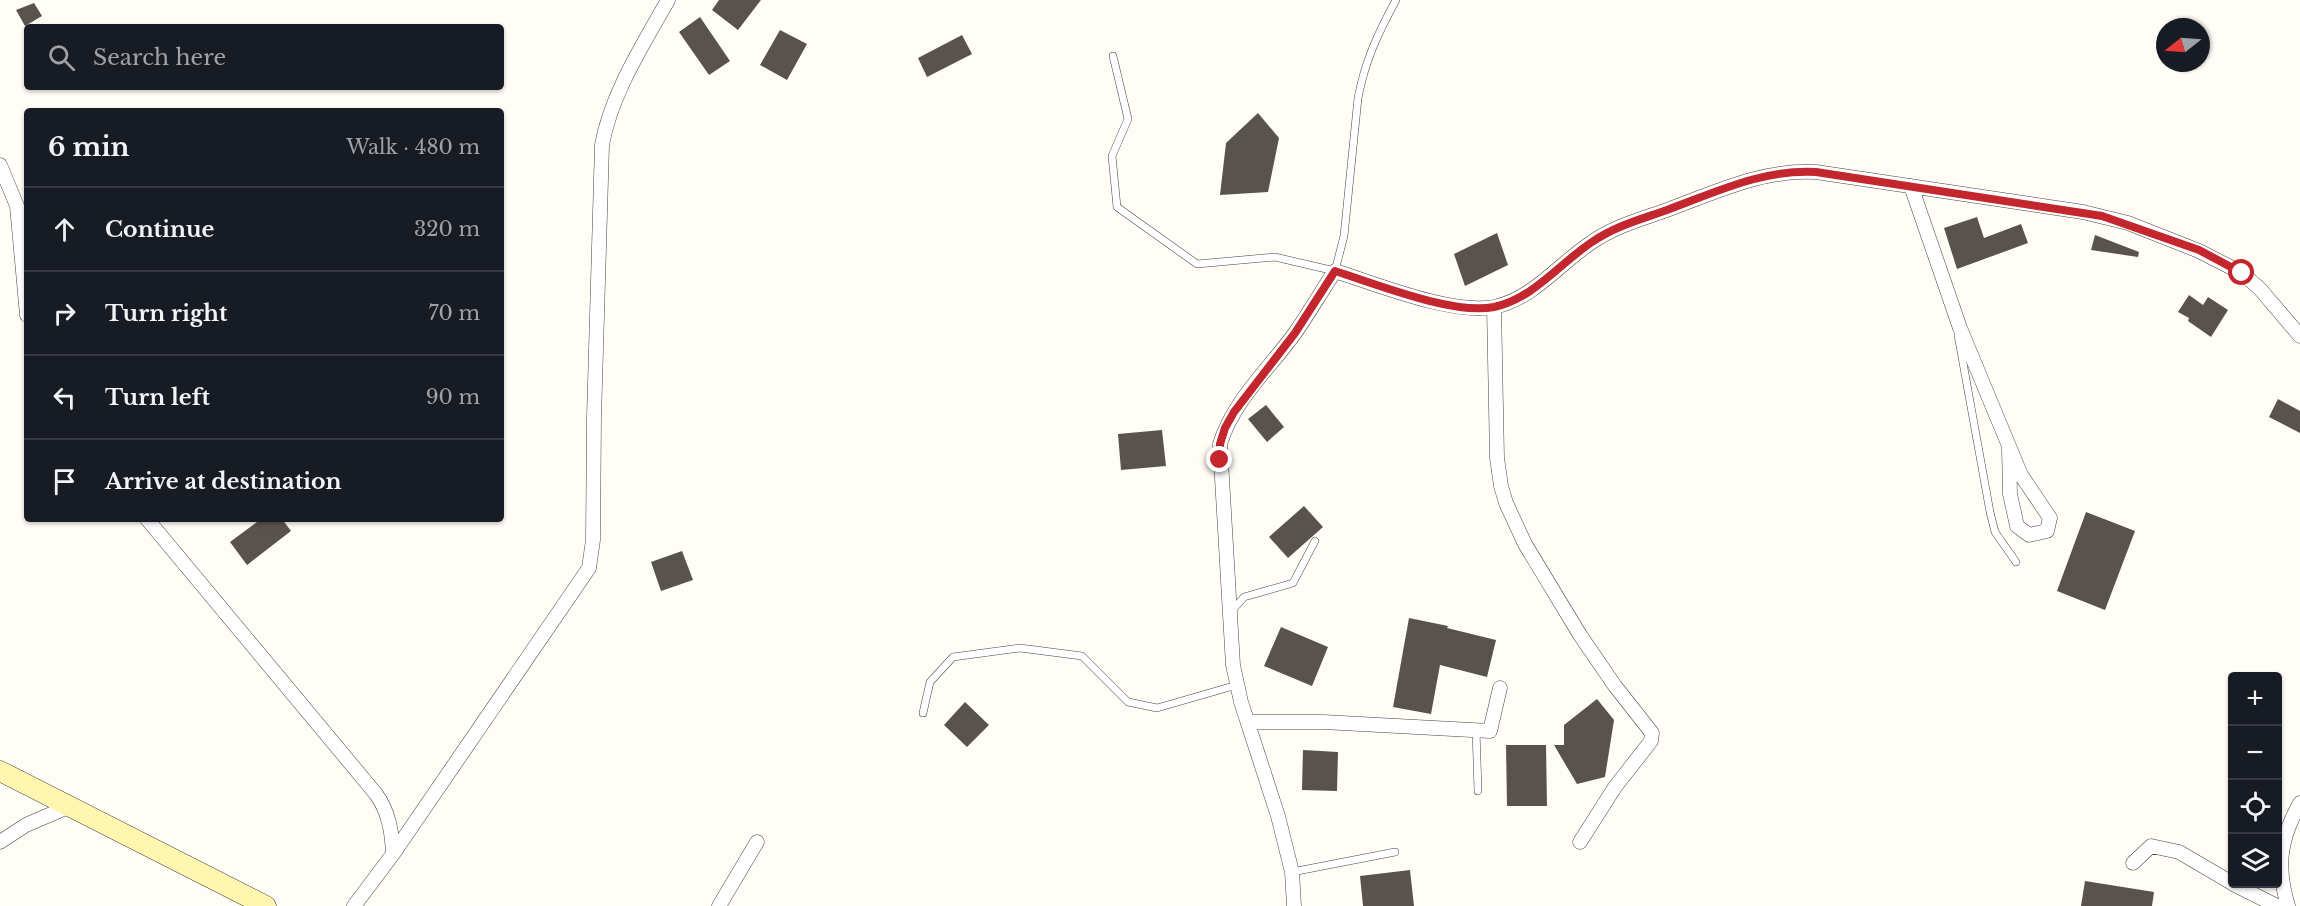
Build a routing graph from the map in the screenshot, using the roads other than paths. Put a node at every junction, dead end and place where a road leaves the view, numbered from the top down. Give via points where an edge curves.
1 (668, 0) edge
2 (1396, 0) edge
3 (1113, 56) dead end
4 (0, 165) edge
5 (1911, 186) junction
6 (1335, 271) junction
7 (24, 282) edge
8 (1952, 306) junction
9 (1494, 307) junction
10 (2300, 336) edge
11 (2009, 447) junction
12 (149, 522) edge
13 (1315, 541) dead end
14 (2016, 562) dead end
15 (1231, 612) junction
16 (1237, 685) junction
17 (1500, 688) dead end
18 (923, 713) dead end
19 (1249, 722) junction
20 (1476, 730) junction
21 (0, 771) edge
22 (1478, 791) dead end
23 (2300, 803) edge
24 (70, 806) junction
25 (0, 842) edge
26 (757, 842) dead end
27 (1580, 842) dead end
28 (1395, 852) dead end
29 (393, 854) junction
30 (2133, 863) dead end
31 (1292, 872) junction
32 (2228, 880) edge
33 (2243, 888) edge
34 (266, 906) edge
35 (354, 906) edge
36 (719, 906) edge
37 (1294, 906) edge
38 (2277, 906) edge
39 (2288, 906) edge

1 - 29 street via 610,112 602,145 593,540 589,568
2 - 6 lane via 1362,77 1344,236
3 - 6 lane via 1128,119 1112,156 1117,207 1197,264 1275,257
4 - 7 street via 17,206
5 - 8 street
5 - 9 street via 1816,172 1762,176 1611,231 1580,250 1532,289
5 - 10 street via 2083,212 2128,223 2199,250 2242,273
6 - 9 street via 1457,306
6 - 15 street via 1295,333 1234,412 1220,444
8 - 11 street
8 - 14 lane via 1990,512 1995,532
9 - 27 street via 1497,448 1506,503 1525,544 1580,635 1652,733 1651,741 1629,766
11 - 11 street via 2021,475 2049,518 2047,531 2029,535 2017,526 2010,494
12 - 29 street via 376,794 384,805
13 - 15 lane via 1293,583 1244,597
15 - 16 street
16 - 18 lane via 1157,708 1128,702 1082,657 1020,648 953,657 930,682
16 - 19 street
17 - 20 street via 1490,731
19 - 20 street
19 - 31 street
20 - 22 lane
21 - 24 main road
23 - 39 street via 2288,826 2282,851 2281,871
24 - 25 street via 26,825
24 - 34 main road
26 - 36 street
28 - 31 lane
29 - 35 street
30 - 32 street via 2151,846 2179,852
31 - 37 street
33 - 38 street

